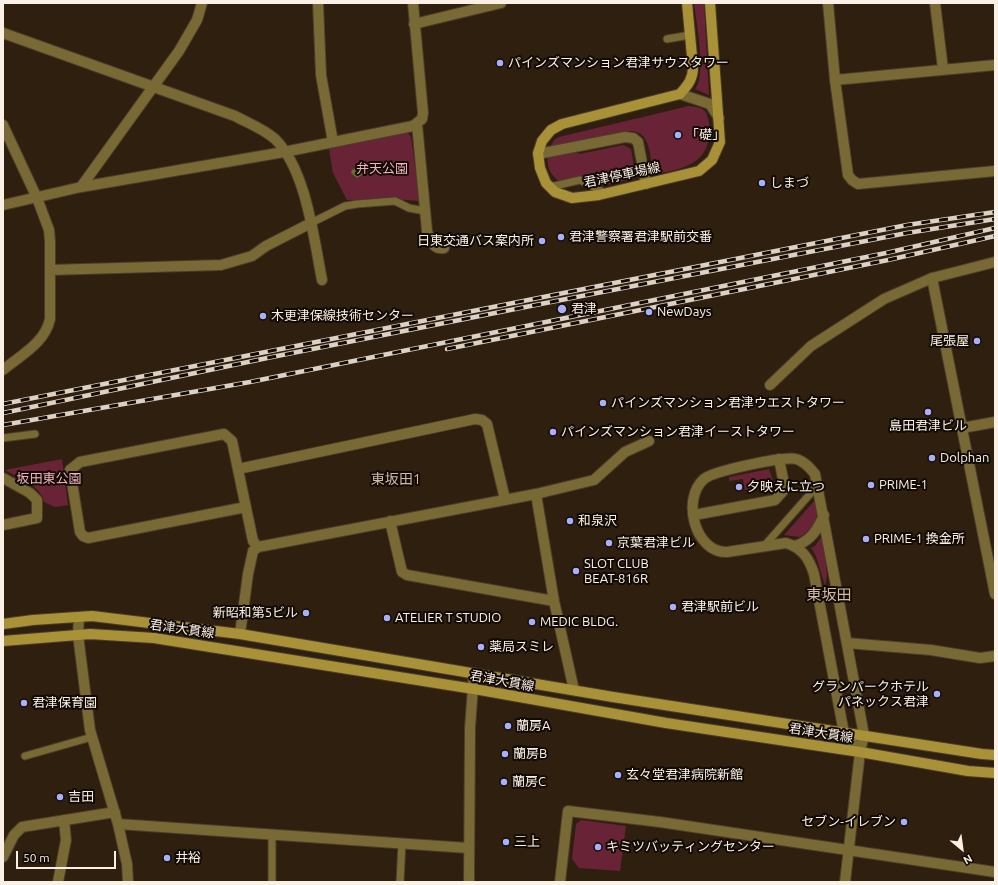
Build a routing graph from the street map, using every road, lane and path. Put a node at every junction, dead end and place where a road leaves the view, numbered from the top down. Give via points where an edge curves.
1 (202, 3) edge
2 (318, 3) edge
3 (413, 3) edge
4 (501, 3) edge
5 (687, 3) edge
6 (710, 3) edge
7 (828, 3) edge
8 (935, 3) edge
9 (414, 24) junction
10 (3, 33) edge
11 (690, 35) junction
12 (667, 39) dead end
13 (995, 64) edge
14 (943, 69) junction
15 (836, 80) junction
16 (152, 86) junction
17 (680, 94) junction
18 (719, 118) junction
19 (417, 124) junction
20 (3, 125) edge
21 (333, 142) junction
22 (284, 152) junction
23 (538, 154) junction
24 (995, 171) edge
25 (646, 184) junction
26 (81, 187) junction
27 (550, 187) junction
28 (605, 193) junction
29 (38, 198) junction
30 (3, 205) edge
31 (425, 211) junction
32 (311, 223) junction
33 (444, 248) dead end
34 (995, 262) edge
35 (50, 270) junction
36 (932, 278) junction
37 (322, 280) dead end
38 (3, 370) edge
39 (770, 385) dead end
40 (995, 422) edge
41 (962, 428) junction
42 (34, 434) dead end
43 (3, 438) edge
44 (649, 440) dead end
45 (779, 459) junction
46 (238, 469) junction
47 (3, 478) edge
48 (818, 485) junction
49 (536, 494) junction
50 (504, 499) junction
51 (246, 508) junction
52 (694, 515) junction
53 (824, 515) junction
54 (390, 521) junction
55 (3, 525) edge
56 (765, 545) junction
57 (795, 546) junction
58 (258, 547) junction
59 (995, 594) edge
60 (554, 601) junction
61 (79, 617) junction
62 (3, 624) edge
63 (78, 634) junction
64 (240, 634) junction
65 (3, 641) edge
66 (848, 643) junction
67 (995, 656) edge
68 (474, 673) junction
69 (473, 689) junction
70 (574, 690) junction
71 (844, 733) junction
72 (864, 736) junction
73 (92, 737) junction
74 (860, 752) junction
75 (995, 755) edge
76 (25, 756) dead end
77 (995, 773) edge
78 (115, 812) junction
79 (64, 820) junction
80 (118, 824) junction
81 (272, 834) junction
82 (402, 844) junction
83 (468, 848) junction
84 (848, 851) junction
85 (3, 856) edge
86 (995, 872) edge
87 (58, 882) edge
88 (128, 882) edge
89 (272, 882) edge
90 (400, 882) edge
91 (469, 882) edge
92 (560, 882) edge
93 (845, 882) edge

1 - 16 street via 179,51
2 - 21 street via 321,75
3 - 9 street
4 - 9 street
5 - 11 main road
6 - 18 main road, 君津停車場線
7 - 15 street
8 - 14 street
9 - 19 street via 423,113
10 - 16 street
11 - 12 lane
11 - 17 main road via 693,75
13 - 14 street
14 - 15 street
15 - 24 street via 848,175 858,184
16 - 22 street via 235,116 263,130
16 - 26 street
17 - 18 street via 710,104
17 - 23 main road via 562,124 551,130 542,141
18 - 25 main road, 君津停車場線 via 720,142 712,160 699,171
19 - 21 street
19 - 31 street
20 - 29 street
21 - 22 street
22 - 26 street
22 - 32 street via 301,186
23 - 25 street via 625,137 633,138 638,142
23 - 27 main road via 540,168
25 - 28 main road, 君津停車場線
26 - 29 street
27 - 28 main road, 君津停車場線 via 555,192 572,198
27 - 28 lane via 580,180
29 - 30 street
29 - 35 street via 49,230
31 - 32 lane via 409,208 395,201 357,204 345,206
31 - 33 street via 430,241 439,249
32 - 35 street via 252,256 221,265
32 - 37 street
34 - 36 street
35 - 38 street via 48,330 42,339
36 - 39 street via 884,299 863,312 812,346
36 - 41 street
40 - 41 street
41 - 59 street
42 - 43 lane
44 - 49 street via 625,452 594,480
45 - 48 street via 797,459 808,466 816,474
45 - 52 street via 705,478 697,487 693,499
45 - 52 street via 785,489 775,500
46 - 50 street via 475,419 487,424
46 - 51 street
46 - 51 street via 232,441 224,434 80,462 70,470 70,476 80,532 88,538
47 - 55 street via 30,493 37,500 37,518
48 - 53 street
48 - 56 lane
49 - 50 street
49 - 60 street
50 - 54 street
51 - 58 street via 253,540
52 - 56 street via 698,533 711,549 727,552
53 - 57 street via 806,543
53 - 66 street
54 - 58 street
54 - 60 street via 402,572 407,575
56 - 57 street via 786,543
57 - 71 street via 810,559 814,574
58 - 64 street via 253,551 248,574
60 - 70 street
61 - 62 main road, 君津大貫線
61 - 63 street
61 - 64 main road, 君津大貫線 via 144,621
63 - 65 main road, 君津大貫線
63 - 69 main road, 君津大貫線 via 154,638
63 - 73 street
64 - 68 main road, 君津大貫線
66 - 67 street via 931,650 980,658
66 - 72 street
68 - 69 street
68 - 70 main road, 君津大貫線
69 - 74 main road, 君津大貫線 via 666,723
69 - 83 street
70 - 71 main road, 君津大貫線
71 - 72 main road, 君津大貫線
71 - 74 street
72 - 74 street
72 - 75 main road, 君津大貫線
73 - 76 lane
73 - 78 street
74 - 77 main road, 君津大貫線 via 968,771
74 - 84 street
78 - 79 street
78 - 80 street
79 - 85 street via 22,827 14,835
79 - 87 street via 66,840
80 - 81 street
80 - 88 street via 128,864
81 - 82 street
81 - 89 lane
82 - 83 street
82 - 90 lane
83 - 91 street
84 - 86 street
84 - 92 street via 660,822 568,811
84 - 93 street

